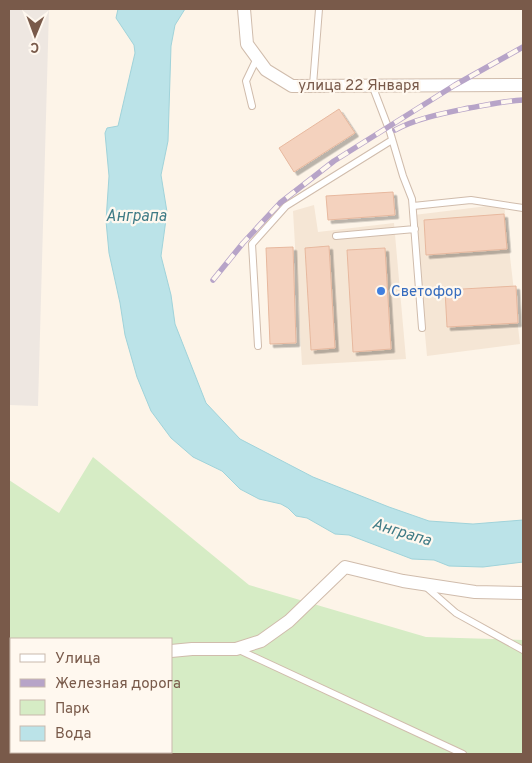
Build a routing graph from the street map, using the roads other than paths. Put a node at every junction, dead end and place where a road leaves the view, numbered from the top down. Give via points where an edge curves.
1 (244, 9) edge
2 (319, 9) edge
3 (257, 58) junction
4 (313, 85) junction
5 (372, 85) junction
6 (523, 85) edge
7 (252, 106) dead end
8 (392, 140) junction
9 (413, 206) junction
10 (523, 208) edge
11 (415, 229) junction
12 (336, 236) dead end
13 (422, 328) dead end
14 (258, 346) dead end
15 (422, 584) junction
16 (523, 593) edge
17 (236, 649) junction
18 (523, 650) edge
19 (172, 651) edge
20 (463, 754) edge

1 - 3 street, улица 22 Января via 247,44
2 - 4 lane
3 - 4 street, улица 22 Января via 266,70 292,86
3 - 7 lane via 246,81
4 - 5 street, улица 22 Января
5 - 6 street, улица 22 Января
5 - 8 lane
8 - 9 lane
8 - 14 lane via 286,206 252,244
9 - 10 lane via 471,200
9 - 11 lane
11 - 12 lane
11 - 13 lane
15 - 16 street via 475,592
15 - 17 street via 345,567 275,631 261,641
15 - 18 lane via 456,613
17 - 19 street
17 - 20 lane

